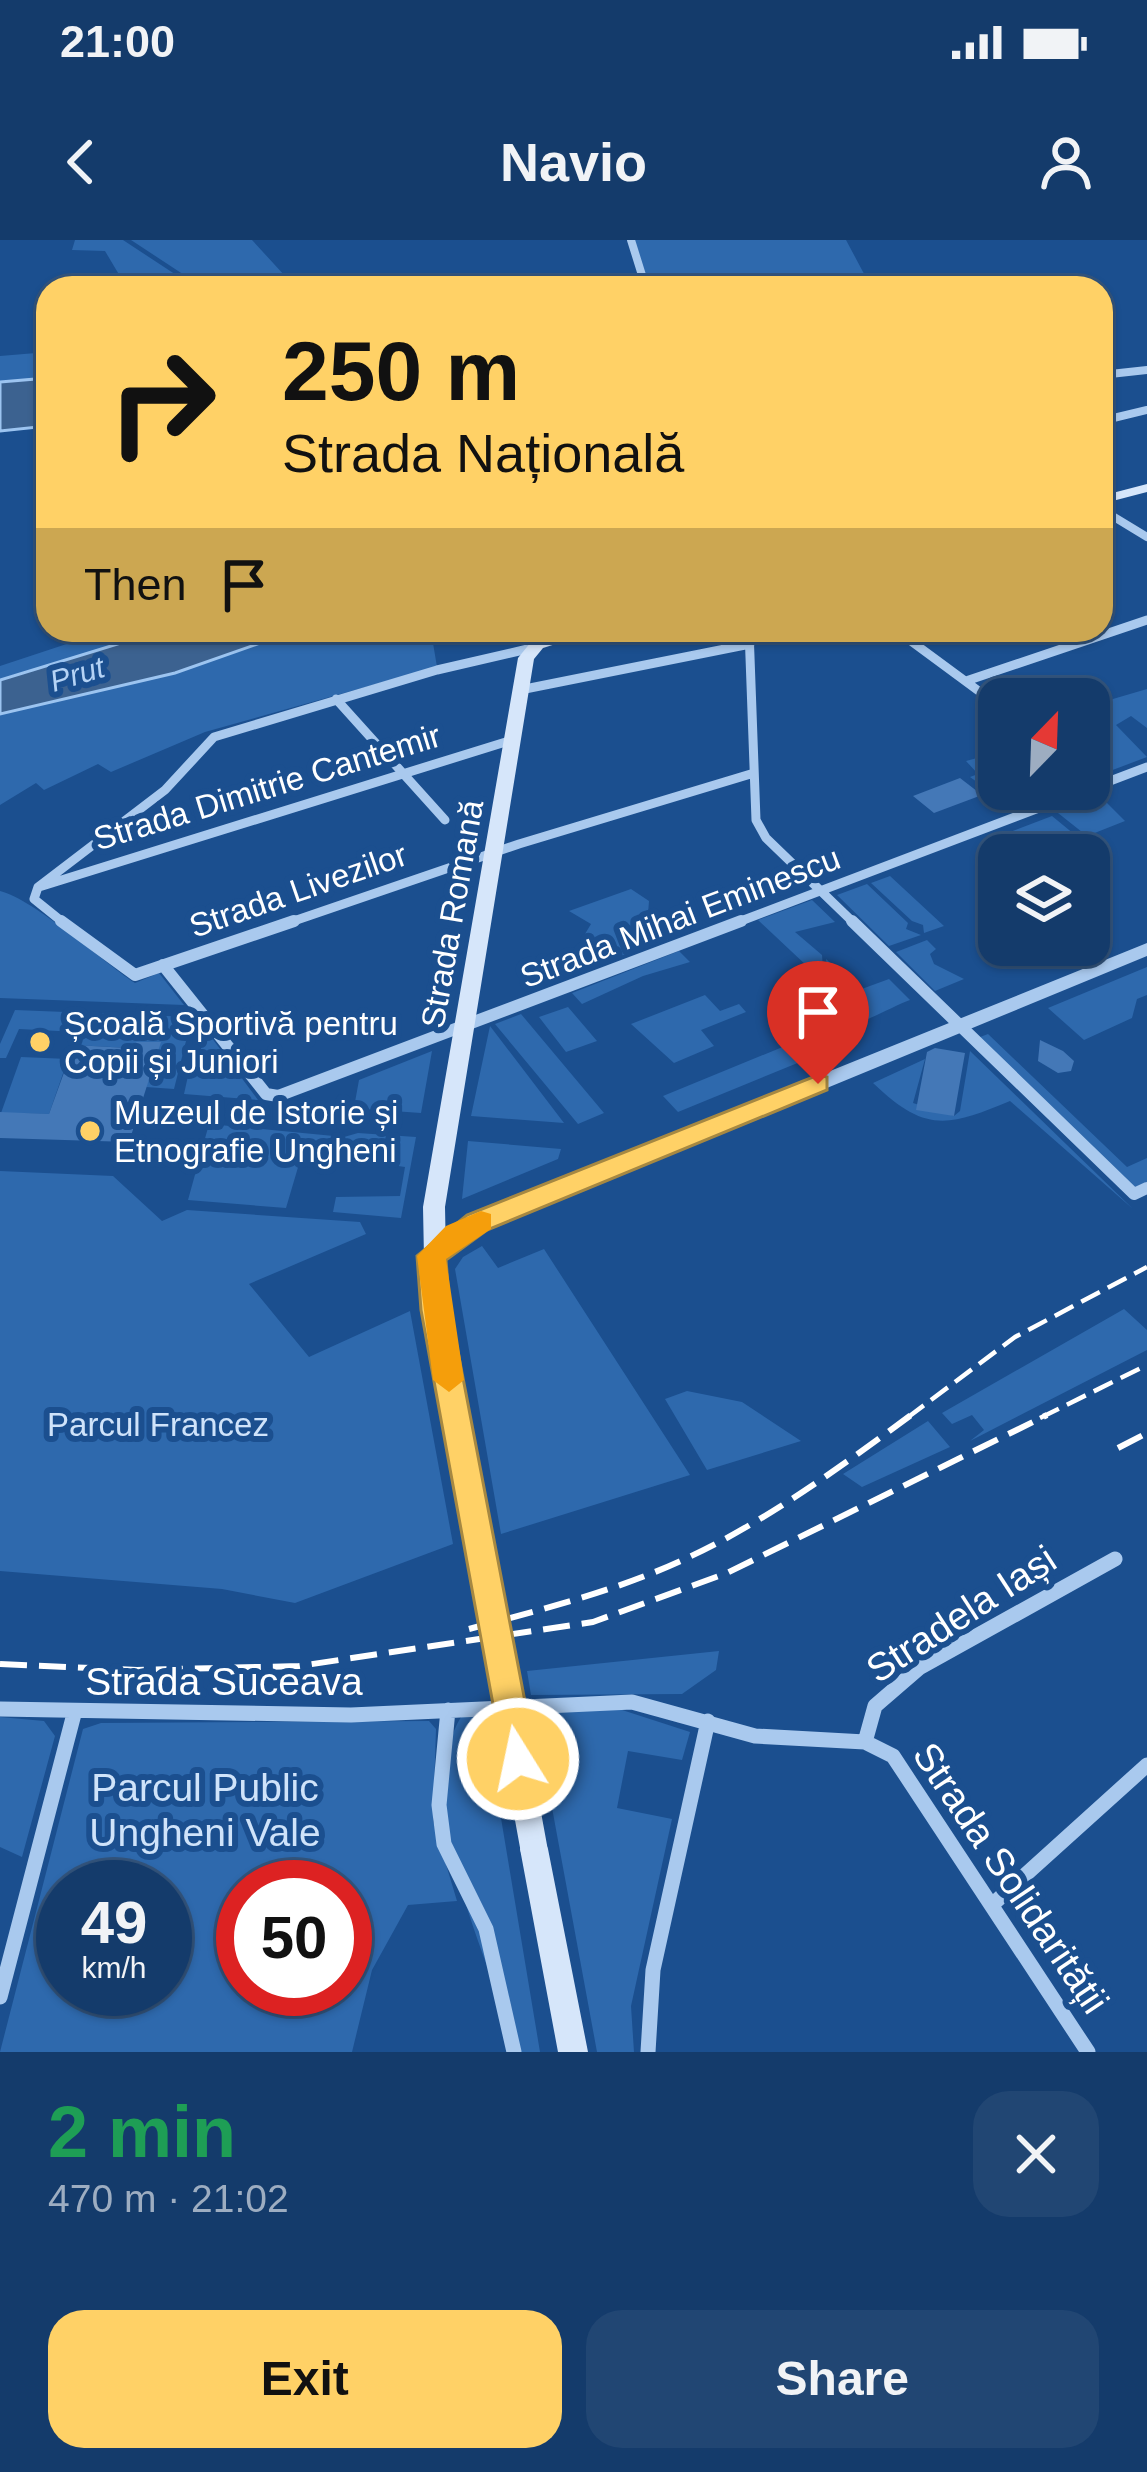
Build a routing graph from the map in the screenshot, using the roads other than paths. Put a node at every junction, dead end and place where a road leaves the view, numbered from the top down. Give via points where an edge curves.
1 (631, 240) edge
2 (642, 276) edge
3 (1147, 370) edge
4 (1113, 373) edge
5 (1147, 410) edge
6 (1113, 419) edge
7 (1147, 488) edge
8 (1113, 500) edge
9 (1113, 513) edge
10 (1147, 537) edge
11 (1147, 620) edge
12 (1113, 631) edge
13 (552, 642) edge
14 (912, 642) edge
15 (1081, 642) edge
16 (750, 644) joint
17 (532, 648) junction
18 (965, 681) junction
19 (520, 690) junction
20 (978, 691) edge
21 (336, 699) junction
22 (512, 740) junction
23 (1147, 767) edge
24 (405, 772) junction
25 (754, 773) junction
26 (1110, 780) edge
27 (1035, 810) edge
28 (445, 820) dead end
29 (492, 853) junction
30 (38, 887) junction
31 (821, 893) junction
32 (1147, 949) edge
33 (163, 965) junction
34 (956, 1026) junction
35 (463, 1028) junction
36 (1141, 1191) edge
37 (431, 1256) junction
38 (1115, 1558) dead end
39 (0, 1709) edge
40 (448, 1710) junction
41 (74, 1714) junction
42 (708, 1720) junction
43 (866, 1742) junction
44 (1147, 1765) edge
45 (994, 1904) junction
46 (0, 1996) edge
47 (514, 2052) edge
48 (573, 2052) edge
49 (648, 2052) edge
50 (1088, 2052) edge

1 - 2 street
3 - 4 street
5 - 6 street
7 - 8 main road
9 - 10 street
11 - 12 street
13 - 17 main road
14 - 18 street
15 - 18 street
16 - 19 street
16 - 25 street
17 - 19 main road, Strada Romană
17 - 21 street
18 - 20 street
19 - 22 main road, Strada Romană
21 - 24 street
21 - 30 street via 214,737 154,799
22 - 24 street, Strada Dimitrie Cantemir
22 - 29 main road, Strada Romană
23 - 26 street, Strada Mihai Eminescu
24 - 28 street
24 - 30 street, Strada Dimitrie Cantemir
25 - 29 street, Strada Livezilor
25 - 31 street via 756,820 766,838
27 - 31 street, Strada Mihai Eminescu
29 - 33 street, Strada Livezilor
29 - 35 main road, Strada Romană
30 - 33 street, Strada Livezilor via 34,899 135,975
31 - 34 street
31 - 35 street, Strada Mihai Eminescu
32 - 34 street
33 - 35 street, Strada Mihai Eminescu via 266,1094
34 - 36 street
34 - 37 street via 477,1223
35 - 37 main road, Strada Romană
37 - 48 main road, Strada Romană, bridge
38 - 43 street, Stradela Iași via 1048,1590 903,1683 877,1703
39 - 41 street, Strada Suceava
40 - 41 street, Strada Suceava
40 - 42 street, Strada Solidarității via 632,1702
40 - 47 street via 444,1844 486,1929
41 - 46 street
42 - 43 street, Strada Solidarității via 755,1736
42 - 49 street via 653,1970
43 - 45 street, Strada Solidarității via 893,1756
44 - 45 street
45 - 50 street, Strada Solidarității

